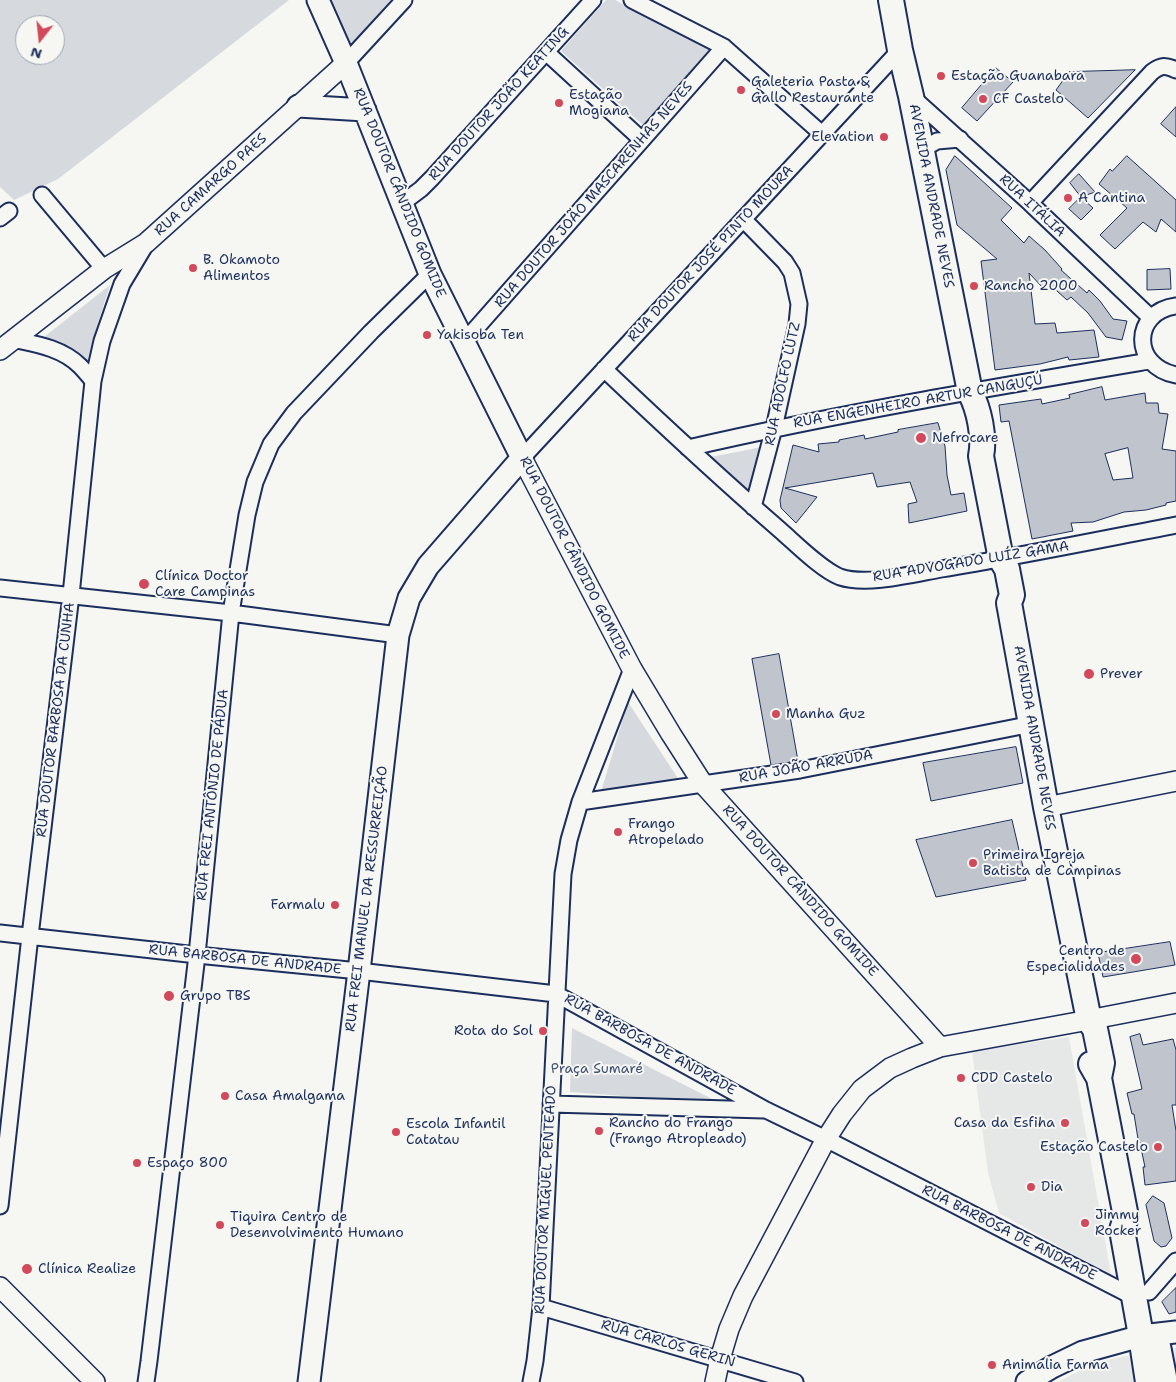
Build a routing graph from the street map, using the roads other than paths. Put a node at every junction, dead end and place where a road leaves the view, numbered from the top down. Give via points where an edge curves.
1 (318, 0) edge
2 (404, 0) edge
3 (593, 0) edge
4 (632, 0) edge
5 (891, 0) edge
6 (724, 47) junction
7 (900, 50) junction
8 (546, 52) junction
9 (346, 63) junction
10 (1176, 70) edge
11 (911, 96) junction
12 (298, 106) junction
13 (365, 110) junction
14 (822, 134) junction
15 (960, 139) junction
16 (642, 140) junction
17 (921, 150) junction
18 (42, 195) dead end
19 (1030, 203) junction
20 (401, 204) junction
21 (743, 219) junction
22 (146, 243) junction
23 (104, 269) junction
24 (430, 274) junction
25 (1176, 306) edge
26 (1151, 318) junction
27 (464, 342) junction
28 (6, 344) edge
29 (1149, 361) junction
30 (604, 369) junction
31 (1176, 375) edge
32 (93, 381) junction
33 (970, 392) junction
34 (774, 428) junction
35 (688, 448) junction
36 (522, 458) junction
37 (753, 507) junction
38 (1176, 525) edge
39 (1001, 559) junction
40 (0, 588) edge
41 (71, 595) junction
42 (231, 613) junction
43 (398, 634) junction
44 (632, 669) junction
45 (1032, 724) junction
46 (1176, 781) edge
47 (702, 784) junction
48 (580, 802) junction
49 (1046, 807) junction
50 (0, 933) edge
51 (30, 936) junction
52 (197, 955) junction
53 (359, 971) junction
54 (556, 994) junction
55 (1176, 1003) edge
56 (1089, 1020) junction
57 (940, 1047) junction
58 (551, 1104) junction
59 (766, 1110) junction
60 (826, 1139) junction
61 (0, 1206) edge
62 (1176, 1261) edge
63 (0, 1287) edge
64 (1141, 1294) junction
65 (541, 1307) junction
66 (1158, 1334) edge
67 (720, 1359) junction
68 (95, 1382) edge
69 (146, 1382) edge
70 (309, 1382) edge
71 (530, 1382) edge
72 (715, 1382) edge
73 (795, 1382) edge
74 (1027, 1382) edge
75 (1148, 1382) edge
76 (1165, 1382) edge

1 - 9 main road, RUA DOUTOR CÂNDIDO GOMIDE
2 - 9 street, RUA CAMARGO PAES
3 - 8 street, RUA DOUTOR JOÃO KEATING
4 - 6 street
5 - 7 main road, AVENIDA ANDRADE NEVES
6 - 14 street
6 - 16 street, RUA DOUTOR JOÃO MASCARENHAS NEVES
7 - 11 main road, AVENIDA ANDRADE NEVES
7 - 14 street, RUA DOUTOR JOSÉ PINTO MOURA
8 - 16 street
8 - 20 street, RUA DOUTOR JOÃO KEATING via 432,178
9 - 12 street, RUA CAMARGO PAES
9 - 13 main road, RUA DOUTOR CÂNDIDO GOMIDE
10 - 19 street via 1159,66 1152,72
11 - 15 street, RUA ITÁLIA
11 - 17 main road, AVENIDA ANDRADE NEVES
12 - 13 main road
12 - 22 street, RUA CAMARGO PAES
13 - 20 main road, RUA DOUTOR CÂNDIDO GOMIDE
14 - 21 street, RUA DOUTOR JOSÉ PINTO MOURA
15 - 17 street via 937,141
15 - 19 street, RUA ITÁLIA
16 - 27 street, RUA DOUTOR JOÃO MASCARENHAS NEVES
17 - 33 main road, AVENIDA ANDRADE NEVES
18 - 23 street
19 - 26 street, RUA ITÁLIA
20 - 24 main road, RUA DOUTOR CÂNDIDO GOMIDE
21 - 30 street, RUA DOUTOR JOSÉ PINTO MOURA
21 - 34 street, RUA ADOLFO LUTZ via 785,262 792,273 798,304 797,324
22 - 23 street, RUA CAMARGO PAES
22 - 32 street, RUA DOUTOR BARBOSA DA CUNHA via 122,284 102,341
23 - 28 street, RUA CAMARGO PAES
24 - 27 main road, RUA DOUTOR CÂNDIDO GOMIDE
24 - 42 street, RUA FREI ANTÔNIO DE PÁDUA via 294,413 271,444 255,482 247,515
25 - 26 street
26 - 29 street via 1143,334
27 - 36 main road, RUA DOUTOR CÂNDIDO GOMIDE
28 - 32 street via 39,344 62,353
29 - 31 street via 1166,373
29 - 33 street, RUA ENGENHEIRO ARTUR CANGUÇÚ
30 - 35 street, RUA ADVOGADO LUÍZ GAMA
30 - 36 street, RUA DOUTOR JOSÉ PINTO MOURA
32 - 41 street, RUA DOUTOR BARBOSA DA CUNHA
33 - 34 street, RUA ENGENHEIRO ARTUR CANGUÇÚ
33 - 39 main road, AVENIDA ANDRADE NEVES via 976,403 983,445 981,456
34 - 35 street, RUA ENGENHEIRO ARTUR CANGUÇÚ
34 - 37 street, RUA ADOLFO LUTZ
35 - 37 street, RUA ADVOGADO LUÍZ GAMA
36 - 43 main road, RUA FREI MANUEL DA RESSURREIÇÃO via 428,566 409,598
36 - 44 street, RUA DOUTOR CÂNDIDO GOMIDE
37 - 39 street, RUA ADVOGADO LUÍZ GAMA via 824,568 849,579 886,578
38 - 39 street, RUA ADVOGADO LUÍZ GAMA
39 - 45 main road, AVENIDA ANDRADE NEVES via 998,570 1002,598 1009,604
40 - 41 street
41 - 42 street
41 - 51 street, RUA DOUTOR BARBOSA DA CUNHA
42 - 43 street
42 - 52 street, RUA FREI ANTÔNIO DE PÁDUA
43 - 53 main road, RUA FREI MANUEL DA RESSURREIÇÃO
44 - 47 street, RUA DOUTOR CÂNDIDO GOMIDE
44 - 48 street, RUA DOUTOR MIGUEL PENTEADO
45 - 47 street, RUA JOÃO ARRUDA via 800,770
45 - 49 main road, AVENIDA ANDRADE NEVES
46 - 49 street
47 - 48 street, RUA JOÃO ARRUDA
47 - 57 street, RUA DOUTOR CÂNDIDO GOMIDE
48 - 54 street, RUA DOUTOR MIGUEL PENTEADO via 563,874
49 - 56 main road, AVENIDA ANDRADE NEVES
50 - 51 street, RUA BARBOSA DE ANDRADE
51 - 52 street, RUA BARBOSA DE ANDRADE
51 - 61 street, RUA DOUTOR BARBOSA DA CUNHA
52 - 53 street, RUA BARBOSA DE ANDRADE
52 - 69 street, RUA FREI ANTÔNIO DE PÁDUA
53 - 54 street, RUA BARBOSA DE ANDRADE
53 - 70 main road, RUA FREI MANUEL DA RESSURREIÇÃO
54 - 58 street, RUA DOUTOR MIGUEL PENTEADO
54 - 59 street, RUA BARBOSA DE ANDRADE
55 - 56 street
56 - 57 street
56 - 64 main road, AVENIDA ANDRADE NEVES via 1085,1031 1092,1066 1099,1078 1126,1217 1122,1230
57 - 60 street via 890,1068 862,1090
58 - 59 street
58 - 65 street, RUA DOUTOR MIGUEL PENTEADO
59 - 60 street, RUA BARBOSA DE ANDRADE
60 - 64 street, RUA BARBOSA DE ANDRADE
60 - 67 street via 742,1296
62 - 64 street
63 - 68 street
64 - 66 main road, AVENIDA ANDRADE NEVES
65 - 67 street, RUA CARLOS GERIN
65 - 71 street, RUA DOUTOR MIGUEL PENTEADO
66 - 74 main road via 1083,1352
66 - 75 main road, AVENIDA ANDRADE NEVES
66 - 76 main road, AVENIDA ANDRADE NEVES
67 - 72 street
67 - 73 street, RUA CARLOS GERIN

